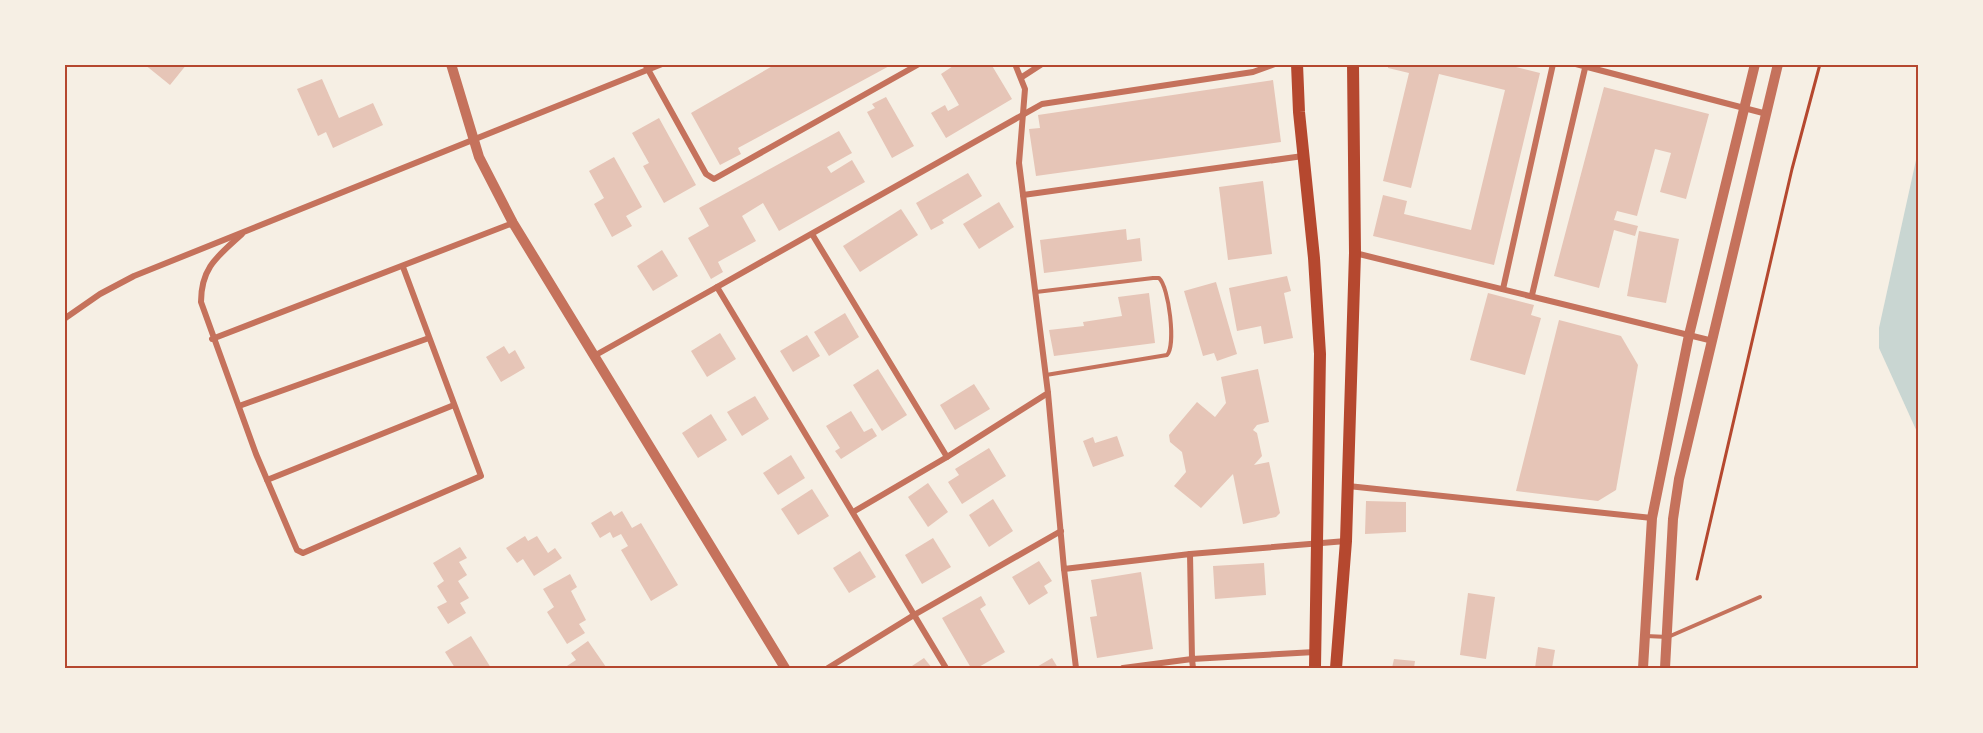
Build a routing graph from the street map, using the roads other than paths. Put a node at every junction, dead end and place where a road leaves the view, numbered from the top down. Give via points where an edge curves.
1 (451, 64) edge
2 (662, 64) edge
3 (919, 64) edge
4 (1016, 64) edge
5 (1042, 64) edge
6 (1275, 64) edge
7 (1297, 64) edge
8 (1353, 64) edge
9 (1553, 64) edge
10 (1576, 64) edge
11 (1755, 64) edge
12 (1778, 64) edge
13 (1586, 66) edge
14 (647, 67) edge
15 (909, 67) edge
16 (1022, 77) junction
17 (1745, 107) junction
18 (1025, 112) junction
19 (1767, 114) junction
20 (474, 140) junction
21 (1303, 156) junction
22 (1023, 195) junction
23 (513, 223) junction
24 (242, 234) junction
25 (812, 234) junction
26 (1355, 253) junction
27 (402, 267) junction
28 (717, 287) junction
29 (1503, 289) junction
30 (1035, 292) junction
31 (1532, 295) junction
32 (64, 320) edge
33 (1689, 335) junction
34 (429, 338) junction
35 (212, 339) junction
36 (1713, 341) junction
37 (594, 356) junction
38 (1045, 375) junction
39 (1048, 393) junction
40 (454, 405) junction
41 (239, 406) junction
42 (947, 457) junction
43 (267, 480) junction
44 (1347, 486) junction
45 (853, 512) junction
46 (1652, 518) junction
47 (1061, 531) junction
48 (1319, 541) junction
49 (1346, 541) junction
50 (1190, 554) junction
51 (1064, 569) junction
52 (1760, 597) dead end
53 (914, 615) junction
54 (1645, 636) junction
55 (1668, 637) junction
56 (1316, 652) junction
57 (1192, 659) junction
58 (785, 669) edge
59 (828, 669) edge
60 (946, 669) edge
61 (1076, 669) edge
62 (1123, 669) edge
63 (1192, 669) edge
64 (1315, 669) edge
65 (1336, 669) edge
66 (1643, 669) edge
67 (1665, 669) edge

1 - 20 street
2 - 14 street
3 - 15 street
4 - 16 street
5 - 16 street
6 - 18 street via 1253,72 1055,101
7 - 21 main road
8 - 26 main road
9 - 29 street
10 - 13 street
11 - 17 street
12 - 19 street
13 - 17 street
13 - 31 street
14 - 15 street via 706,174 714,179
14 - 20 street
16 - 18 street
17 - 19 street
17 - 33 street
18 - 22 street via 1019,150
18 - 25 street
19 - 36 street
20 - 23 street via 486,173
20 - 24 street
21 - 22 street
21 - 48 main road via 1320,354
22 - 30 street
23 - 27 street
23 - 37 street
24 - 32 street via 134,276
24 - 35 street via 214,260 201,284 201,302
25 - 28 street
25 - 42 street
26 - 29 street
26 - 44 main road
27 - 34 street
27 - 35 street
28 - 37 street
28 - 45 street
29 - 31 street
30 - 38 street
30 - 38 lane via 1159,278 1166,287 1173,345 1167,355
31 - 33 street
33 - 36 street
33 - 46 street
34 - 40 street
34 - 41 street
35 - 41 street
36 - 55 street via 1679,478 1673,519
37 - 58 street
38 - 39 street
39 - 42 street
39 - 47 street
40 - 43 street
40 - 43 street via 482,473 479,479 306,553 297,550
41 - 43 street
42 - 45 street
44 - 46 street
44 - 49 main road
45 - 53 street
46 - 54 street
47 - 51 street
47 - 53 street
48 - 49 street
48 - 50 street
48 - 56 main road
49 - 65 main road
50 - 51 street
50 - 57 street
51 - 61 street
52 - 55 lane
53 - 59 street
53 - 60 street
54 - 55 lane
54 - 66 street
55 - 67 street
56 - 57 street
56 - 64 main road
57 - 62 street
57 - 63 street

